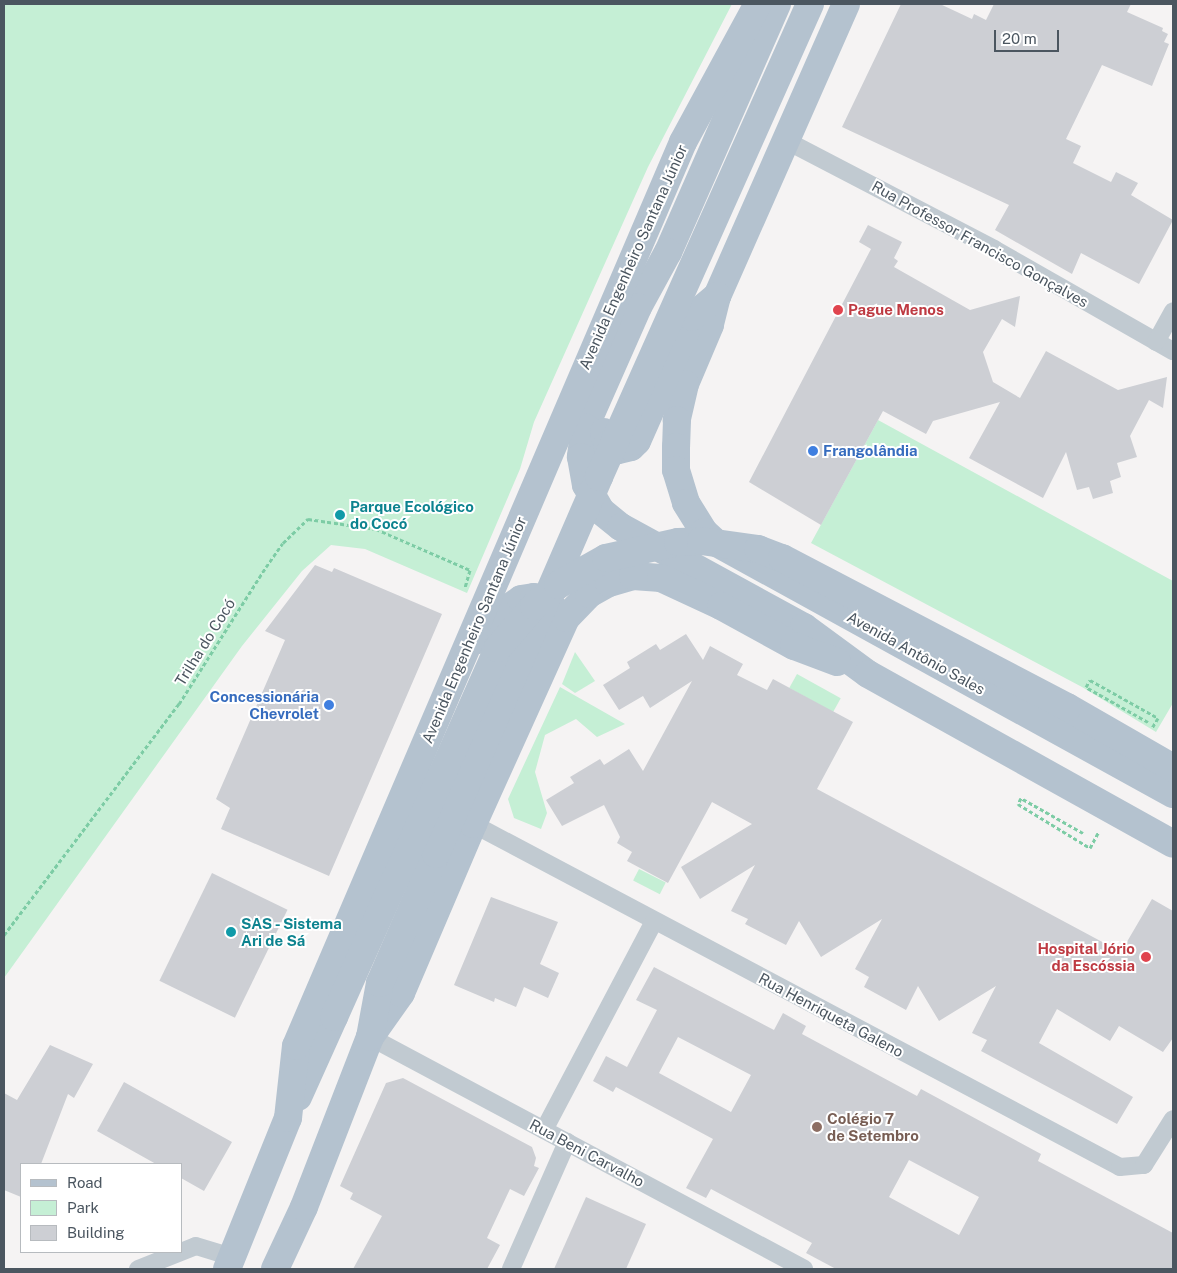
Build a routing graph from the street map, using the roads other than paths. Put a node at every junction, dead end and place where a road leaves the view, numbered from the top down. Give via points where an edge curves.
1 (758, 4) edge
2 (777, 4) edge
3 (810, 4) edge
4 (846, 4) edge
5 (785, 140) junction
6 (668, 252) junction
7 (717, 296) junction
8 (1173, 311) edge
9 (1156, 342) junction
10 (1173, 351) edge
11 (556, 640) junction
12 (456, 673) junction
13 (868, 674) junction
14 (1173, 768) edge
15 (1173, 794) edge
16 (472, 824) junction
17 (1173, 844) edge
18 (654, 921) junction
19 (370, 1037) junction
20 (288, 1118) junction
21 (1173, 1119) edge
22 (544, 1130) junction
23 (567, 1142) junction
24 (182, 1252) edge
25 (178, 1253) edge
26 (230, 1263) edge
27 (138, 1269) edge
28 (275, 1269) edge
29 (511, 1269) edge
30 (804, 1269) edge

1 - 12 main road, Avenida Engenheiro Santana Júnior via 683,142 578,381
2 - 6 main road
3 - 19 main road, bridge via 599,477 380,983
4 - 5 main road
5 - 7 main road
5 - 9 street, Rua Professor Francisco Gonçalves via 994,249
6 - 7 main road via 654,311 610,406 604,427 607,445 615,451 631,448 637,441 692,317
6 - 13 main road via 638,307 585,427 581,458 586,486 602,511 621,527 804,627
7 - 15 main road, Avenida Antônio Sales via 710,324 685,384 677,420 676,470 680,488 694,518 715,542
8 - 9 street
9 - 10 street, Rua Professor Francisco Gonçalves
11 - 12 main road via 557,622 552,607 534,597 521,600 497,616
11 - 13 main road via 566,618 595,589 647,576 661,578 692,591 794,646
11 - 16 main road
12 - 20 main road, Avenida Engenheiro Santana Júnior via 296,1046
13 - 17 main road
14 - 20 main road, bridge via 1067,707 782,558 758,549 701,541 678,542 606,558 558,585 534,606 498,648
16 - 18 street, Rua Henriqueta Galeno
16 - 19 main road via 401,993
18 - 21 street, Rua Henriqueta Galeno via 1120,1167 1144,1165
18 - 22 street
19 - 22 street, Rua Beni Carvalho
19 - 28 main road via 304,1207
20 - 26 main road, Avenida Engenheiro Santana Júnior
22 - 23 street, Rua Beni Carvalho
23 - 29 street
23 - 30 street, Rua Beni Carvalho
24 - 26 street via 196,1246
25 - 27 street

